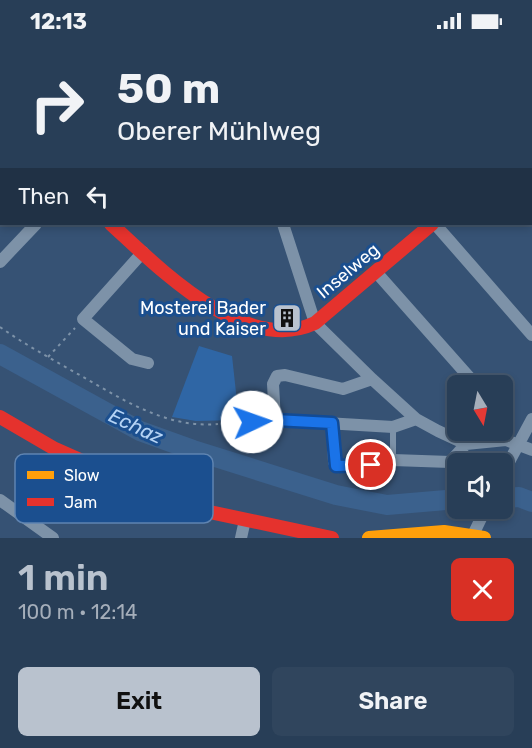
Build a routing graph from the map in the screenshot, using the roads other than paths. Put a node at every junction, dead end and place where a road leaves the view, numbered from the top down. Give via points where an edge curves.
1 (35, 225) edge
2 (112, 225) edge
3 (283, 225) edge
4 (433, 225) edge
5 (435, 225) edge
6 (143, 252) junction
7 (0, 262) edge
8 (376, 272) junction
9 (315, 322) junction
10 (532, 335) edge
11 (148, 363) dead end
12 (467, 375) edge
13 (372, 379) junction
14 (416, 419) junction
15 (532, 419) edge
16 (275, 420) junction
17 (2, 423) edge
18 (229, 423) road end
19 (332, 423) junction
20 (393, 427) junction
21 (512, 442) junction
22 (466, 444) junction
23 (532, 450) edge
24 (509, 453) edge
25 (66, 454) edge
26 (393, 460) junction
27 (0, 500) edge
28 (15, 511) edge
29 (213, 513) edge
30 (482, 519) edge
31 (245, 520) junction
32 (32, 523) edge
33 (442, 535) edge
34 (478, 536) edge
35 (53, 538) edge
36 (241, 538) edge
37 (332, 538) edge
38 (369, 538) edge

1 - 7 street
2 - 6 main road
3 - 9 street
4 - 8 main road, Inselweg
5 - 10 street
6 - 9 main road via 189,295 229,317 298,332
6 - 11 street via 83,319 132,359
8 - 9 main road, Inselweg
8 - 12 street
9 - 13 street
13 - 14 street
13 - 16 street via 343,388 278,376 273,384
14 - 20 street
14 - 22 street
15 - 21 street
16 - 18 street
16 - 19 street
17 - 25 main road
19 - 20 street
19 - 26 street via 336,466
20 - 26 lane
21 - 22 street
21 - 23 street
21 - 24 street
22 - 26 street via 450,462
27 - 28 street
29 - 31 main road
30 - 34 street
31 - 36 street
31 - 37 main road
32 - 35 street
33 - 34 main road
33 - 38 main road

